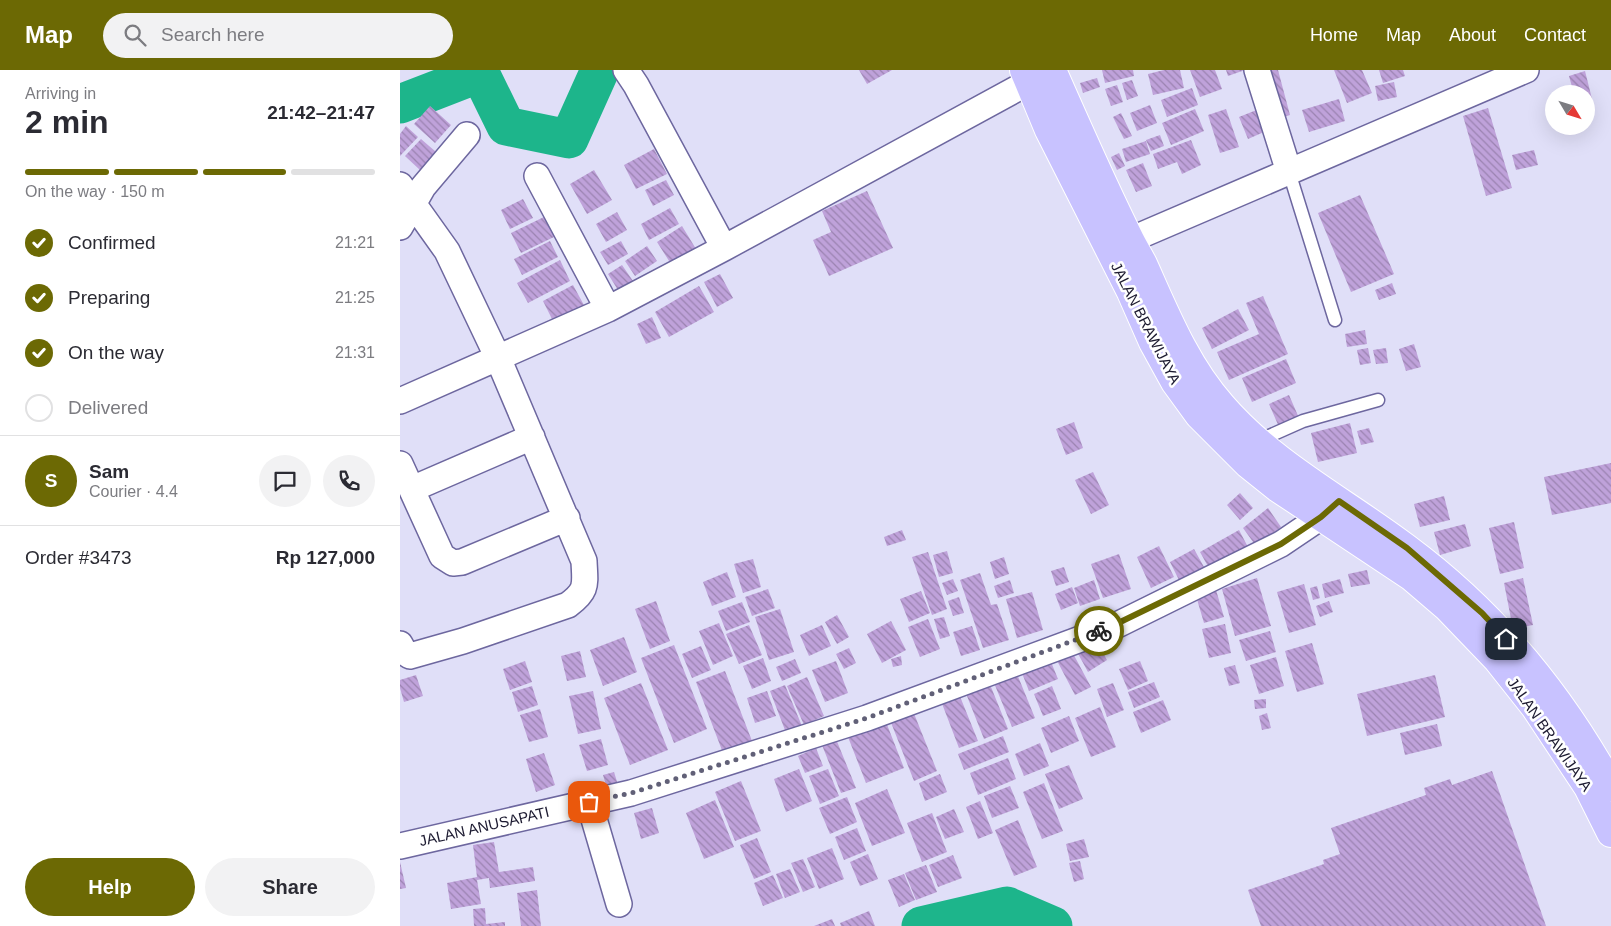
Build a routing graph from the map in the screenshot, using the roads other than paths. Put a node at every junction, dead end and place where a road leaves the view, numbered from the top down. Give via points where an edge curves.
1 (1257, 70) edge
2 (1526, 70) edge
3 (1035, 74) edge
4 (631, 78) edge
5 (467, 135) dead end
6 (1289, 172) junction
7 (538, 176) dead end
8 (406, 195) edge
9 (400, 227) edge
10 (1119, 245) junction
11 (724, 248) junction
12 (608, 309) junction
13 (1335, 320) dead end
14 (498, 358) junction
15 (1378, 400) dead end
16 (400, 401) edge
17 (532, 437) junction
18 (1258, 442) junction
19 (400, 464) edge
20 (412, 489) junction
21 (1330, 509) junction
22 (566, 518) junction
23 (400, 644) edge
24 (1611, 786) edge
25 (589, 802) junction
26 (1611, 833) edge
27 (400, 846) edge
28 (619, 904) dead end

1 - 6 street
2 - 6 street
3 - 10 highway, JALAN BRAWIJAYA
3 - 11 street
4 - 11 street
5 - 8 street via 423,187
6 - 10 street
6 - 13 lane
7 - 12 street
8 - 9 street
8 - 14 street via 447,251
10 - 18 highway, JALAN BRAWIJAYA via 1203,381 1221,406
10 - 21 highway, JALAN BRAWIJAYA via 1131,292 1153,342 1175,382 1199,415 1248,464 1278,488
11 - 12 street
12 - 14 street
14 - 16 street
14 - 17 street
15 - 18 lane via 1303,421
17 - 20 street
17 - 22 street
18 - 21 highway, JALAN BRAWIJAYA via 1303,478
19 - 20 street
20 - 22 street via 442,556 453,562 462,562
21 - 24 highway, JALAN BRAWIJAYA via 1407,548 1482,613 1518,652 1556,702
21 - 25 street, JALAN ANUSAPATI via 1281,544 1112,626 867,718 631,793
21 - 26 highway, JALAN BRAWIJAYA via 1447,606 1497,659 1535,707 1572,763
22 - 23 street via 584,561 584,586 579,596 568,605 410,656
25 - 27 street, JALAN ANUSAPATI
25 - 28 street

